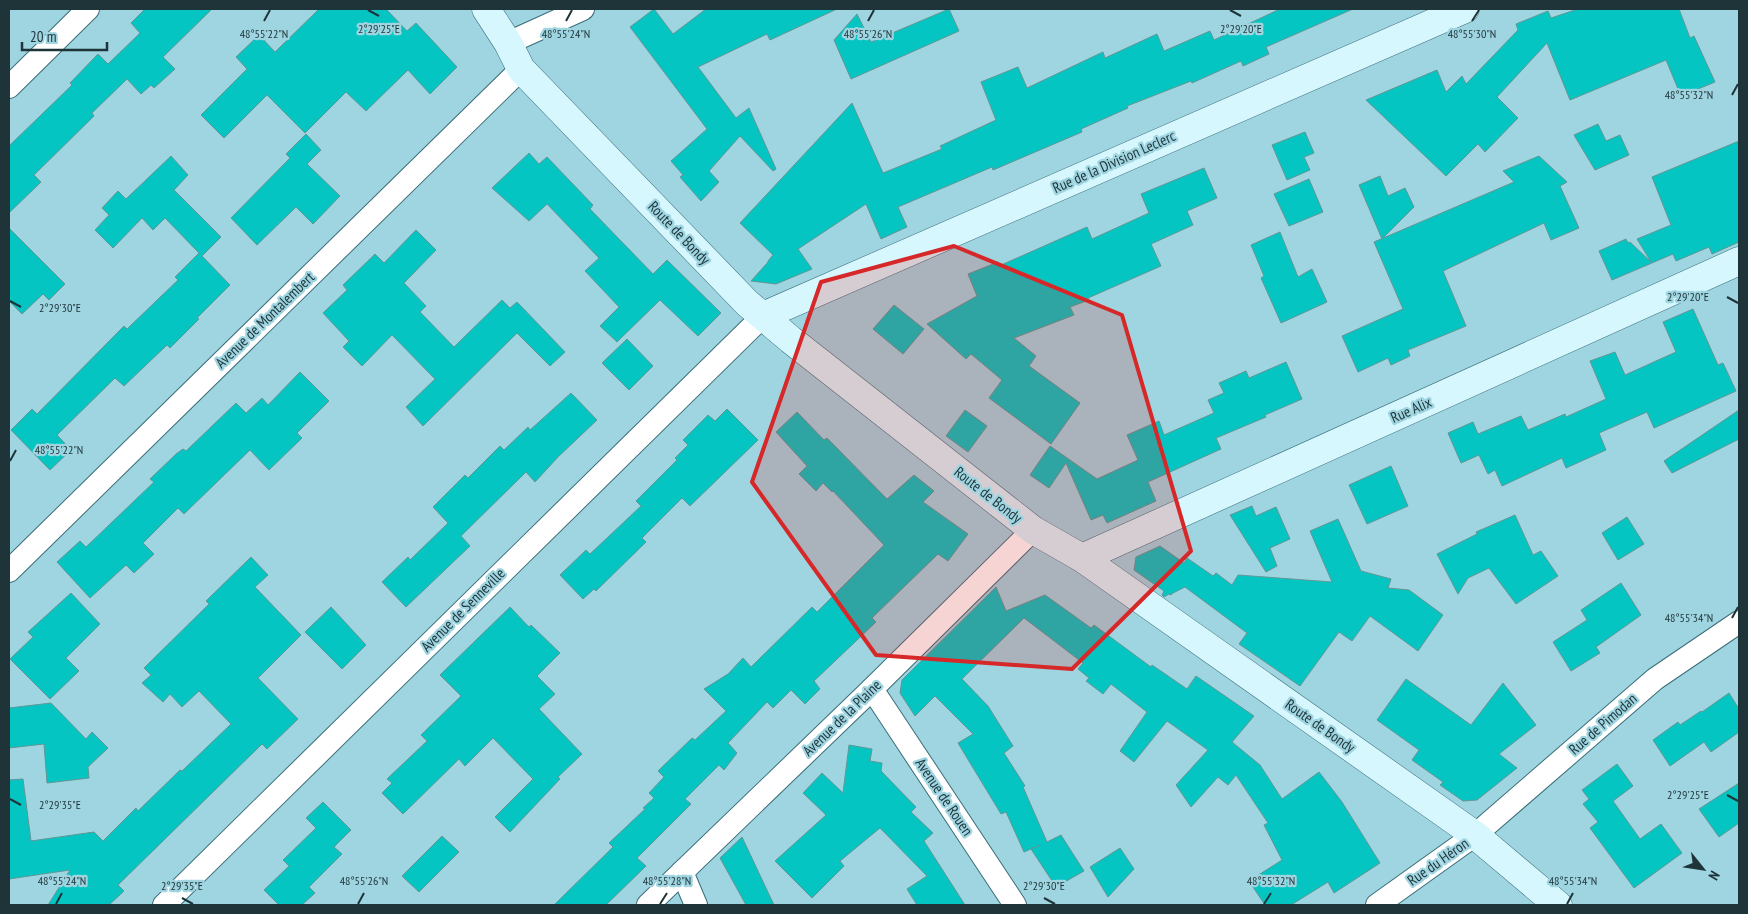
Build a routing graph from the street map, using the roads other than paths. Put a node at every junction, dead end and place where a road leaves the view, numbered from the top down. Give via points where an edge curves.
1 (88, 9) edge
2 (486, 9) edge
3 (583, 9) edge
4 (1465, 9) edge
5 (508, 43) junction
6 (521, 69) junction
7 (9, 87) edge
8 (1739, 261) edge
9 (763, 316) junction
10 (1033, 530) junction
11 (1082, 558) junction
12 (9, 571) edge
13 (1739, 622) edge
14 (872, 689) junction
15 (1475, 836) junction
16 (682, 872) junction
17 (164, 905) edge
18 (648, 905) edge
19 (696, 905) edge
20 (1016, 905) edge
21 (1377, 905) edge
22 (1558, 905) edge

1 - 7 street
2 - 5 street, Route de Bondy
3 - 5 street
4 - 9 street, Rue de la Division Leclerc
5 - 6 street, Route de Bondy
6 - 9 street, Route de Bondy via 746,303
6 - 12 street, Avenue de Montalembert
8 - 11 street, Rue Alix
9 - 10 street, Route de Bondy
9 - 17 street, Avenue de Senneville
10 - 11 street, Route de Bondy
10 - 14 street, Avenue de la Plaine
11 - 15 street, Route de Bondy
13 - 15 street, Rue de Pimodan via 1655,680
14 - 16 street, Avenue de la Plaine
14 - 20 street, Avenue de Rouen
15 - 21 street, Rue du Héron
15 - 22 street, Route de Bondy
16 - 18 street, Avenue de la Plaine
16 - 19 street

